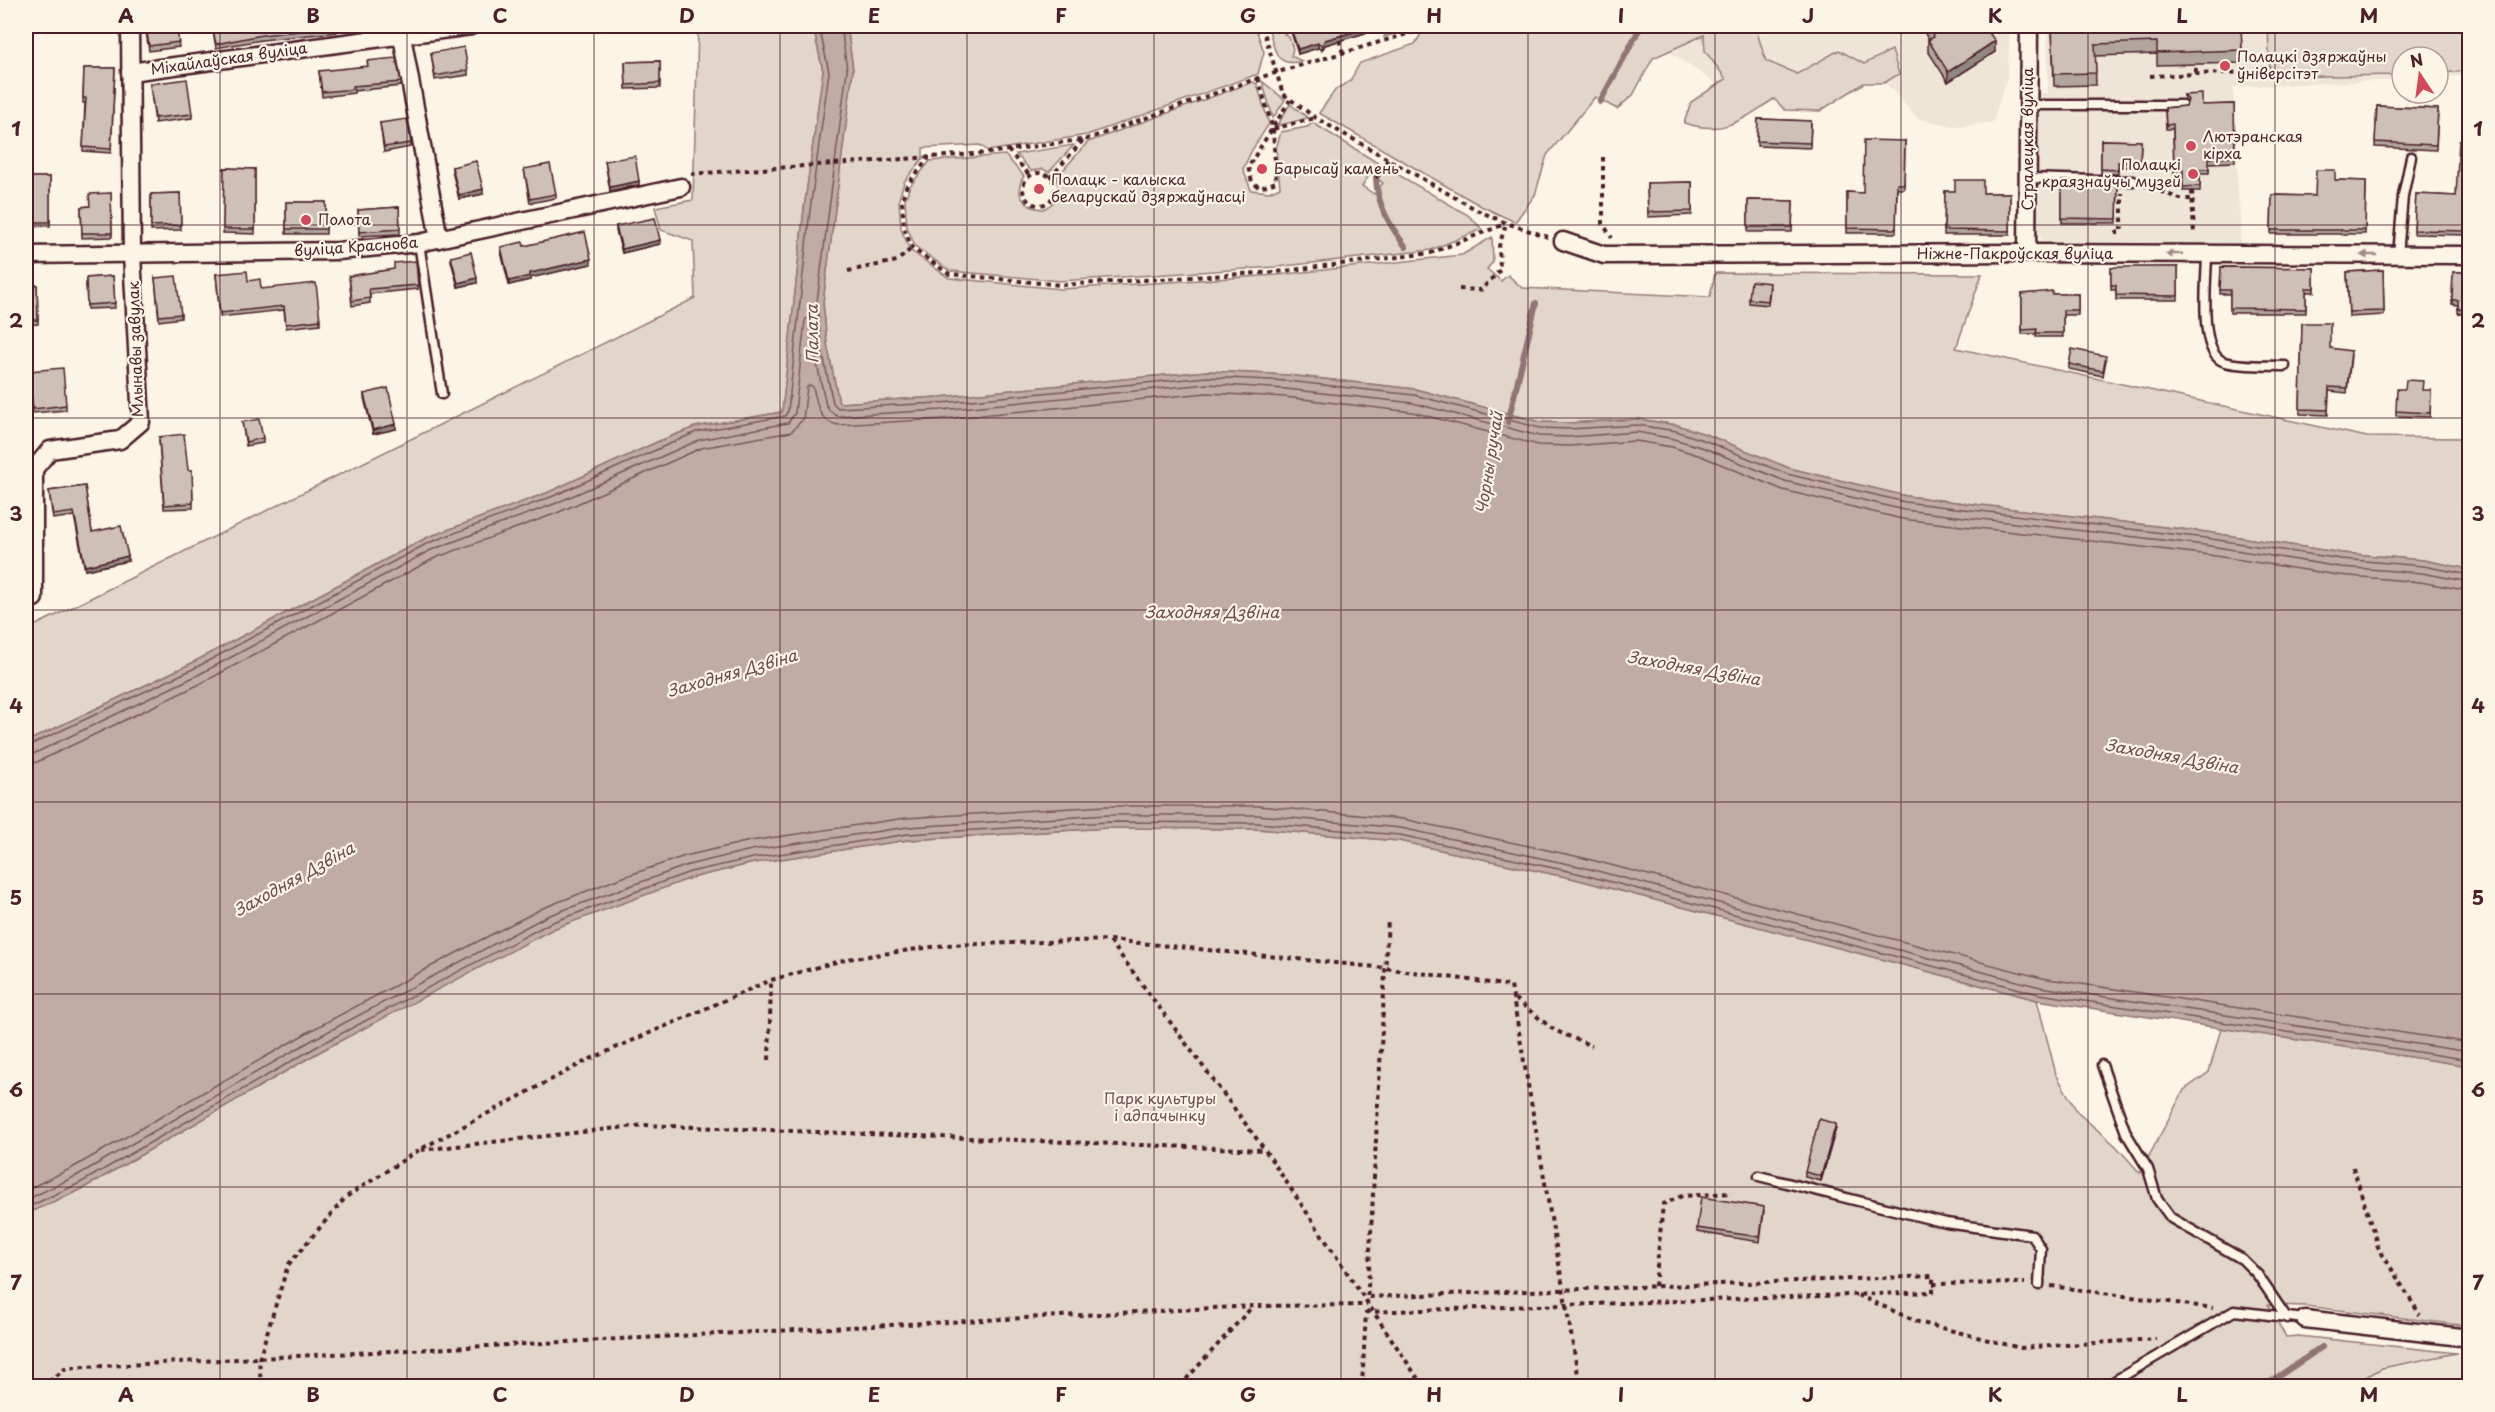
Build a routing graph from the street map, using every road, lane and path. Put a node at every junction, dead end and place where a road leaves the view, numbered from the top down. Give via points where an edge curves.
1 (130, 26) edge
2 (471, 26) edge
3 (1262, 26) edge
4 (1414, 26) edge
5 (1434, 26) edge
6 (2029, 26) edge
7 (1416, 31) junction
8 (402, 36) junction
9 (1339, 40) edge
10 (2195, 49) edge
11 (1343, 53) junction
12 (2270, 71) dead end
13 (130, 72) junction
14 (1276, 72) junction
15 (2196, 73) junction
16 (2150, 76) dead end
17 (1258, 78) junction
18 (1290, 100) junction
19 (2027, 105) junction
20 (2182, 105) edge
21 (1316, 118) junction
22 (1272, 129) junction
23 (1085, 139) junction
24 (1008, 150) junction
25 (926, 157) junction
26 (1603, 157) dead end
27 (2411, 157) dead end
28 (1388, 159) junction
29 (1030, 176) junction
30 (1050, 178) junction
31 (1376, 178) dead end
32 (2027, 178) junction
33 (2122, 180) junction
34 (681, 181) joint
35 (2133, 181) joint
36 (2192, 191) edge
37 (2192, 199) junction
38 (1506, 223) junction
39 (2117, 235) dead end
40 (2194, 235) dead end
41 (439, 239) junction
42 (1615, 240) dead end
43 (1563, 241) joint
44 (419, 243) junction
45 (912, 248) junction
46 (2027, 253) junction
47 (2207, 254) junction
48 (26, 255) edge
49 (132, 255) junction
50 (2398, 255) junction
51 (2469, 255) edge
52 (848, 271) dead end
53 (1459, 289) dead end
54 (2286, 366) dead end
55 (442, 394) dead end
56 (34, 597) dead end
57 (1388, 919) dead end
58 (1110, 940) junction
59 (1385, 968) junction
60 (771, 980) junction
61 (1515, 999) junction
62 (1592, 1046) dead end
63 (769, 1060) dead end
64 (2102, 1065) dead end
65 (419, 1150) junction
66 (1265, 1150) junction
67 (2353, 1167) dead end
68 (1759, 1176) dead end
69 (1732, 1193) dead end
70 (1933, 1284) junction
71 (2039, 1285) junction
72 (1655, 1286) junction
73 (1563, 1290) junction
74 (1857, 1294) junction
75 (1367, 1297) junction
76 (1367, 1305) junction
77 (1566, 1305) junction
78 (1253, 1306) junction
79 (2234, 1311) junction
80 (1366, 1312) junction
81 (2287, 1318) junction
82 (2305, 1319) joint
83 (2431, 1334) junction
84 (2187, 1338) junction
85 (2469, 1338) edge
86 (259, 1359) junction
87 (50, 1384) edge
88 (32, 1386) edge
89 (261, 1386) edge
90 (1180, 1386) edge
91 (1362, 1386) edge
92 (1423, 1386) edge
93 (1580, 1386) edge
94 (2106, 1386) edge

1 - 13 street, Млынавы завулак
2 - 8 street, Міхайлаўская вуліца
3 - 14 path
4 - 7 path
5 - 7 path
6 - 19 street, Стралецкая вуліца
7 - 11 path
8 - 13 street, Міхайлаўская вуліца
8 - 41 street
9 - 11 path
10 - 15 path
11 - 14 path
12 - 15 path
13 - 49 street, Млынавы завулак
14 - 17 path
14 - 18 path via 1283,94
15 - 16 path
17 - 22 path
17 - 23 path
18 - 21 path
18 - 22 path
19 - 20 lane
19 - 32 street, Стралецкая вуліца
21 - 22 path
21 - 28 path
22 - 22 path via 1248,167 1252,183 1260,188 1275,182
23 - 24 path
23 - 30 path
24 - 25 path
24 - 29 path
25 - 34 path via 729,171
25 - 45 path via 902,200 904,228
26 - 42 path via 1603,224
27 - 50 lane
28 - 31 path
28 - 38 path
29 - 30 path via 1043,174
29 - 30 path via 1025,181 1024,195 1042,205 1053,197 1055,190
32 - 33 lane
32 - 46 street, Стралецкая вуліца
33 - 35 lane
33 - 39 path via 2122,228 2117,228
34 - 41 street, вуліца Краснова
35 - 37 path via 2180,199
36 - 37 path
37 - 40 path
38 - 43 path
38 - 45 path via 1431,253 1276,272 1061,285 949,274
38 - 53 path via 1499,246 1500,270 1481,290
41 - 44 street, вуліца Краснова
43 - 46 street, Ніжне-Пакроўская вуліца via 1604,255
44 - 49 street, вуліца Краснова via 338,251
44 - 55 lane
45 - 52 path via 897,261
47 -> 46 street, Ніжне-Пакроўская вуліца
50 -> 47 street, Ніжне-Пакроўская вуліца
47 - 54 lane via 2206,335 2212,354 2224,362
48 - 49 street, вуліца Краснова
49 - 56 street, Млынавы завулак via 141,422 120,440 50,450 34,469
50 - 51 street, Ніжне-Пакроўская вуліца
57 - 59 path
58 - 59 path
58 - 60 path via 946,945 847,959
58 - 66 path
59 - 61 path via 1511,986
59 - 75 path
60 - 63 path
60 - 65 path via 588,1060
61 - 62 path via 1554,1030
61 - 73 path
64 - 81 lane via 2126,1133 2148,1169 2157,1199 2171,1218 2242,1259
65 - 66 path via 644,1125
65 - 86 path via 346,1197 288,1265
66 - 76 path
67 - 83 path via 2378,1247
68 - 71 lane via 1946,1223 2032,1236 2041,1249
69 - 72 path via 1682,1196 1662,1204
70 - 71 path
70 - 72 path via 1933,1276
70 - 74 path via 1933,1292
71 - 79 path
72 - 73 path
73 - 75 path
73 - 77 path
74 - 77 path
74 - 84 path via 1918,1322 2020,1348
75 - 76 path
76 - 78 path
76 - 80 path
76 - 92 path
77 - 80 path
77 - 93 path
78 - 86 path
78 - 90 path
79 - 81 lane
79 - 84 lane
80 - 91 path
81 - 82 lane
82 - 83 street
83 - 85 street
84 - 94 lane
86 - 87 path via 66,1368
86 - 89 path
87 - 88 path

